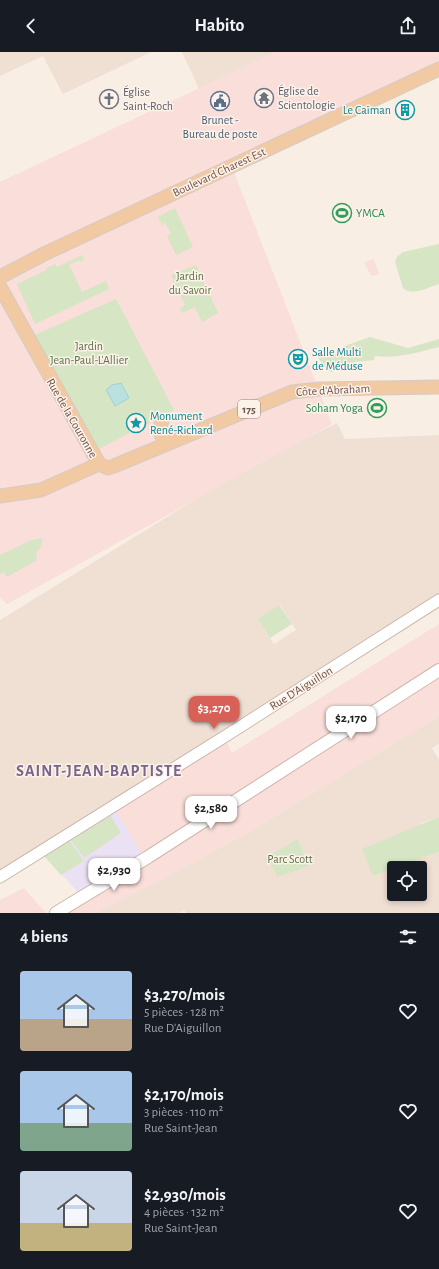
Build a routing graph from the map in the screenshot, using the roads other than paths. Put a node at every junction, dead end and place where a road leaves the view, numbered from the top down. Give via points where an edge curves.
1 (439, 69) edge
2 (0, 277) edge
3 (0, 287) edge
4 (439, 386) edge
5 (162, 421) dead end
6 (168, 443) junction
7 (99, 464) junction
8 (0, 496) edge
9 (439, 600) edge
10 (439, 670) edge
11 (0, 877) edge
12 (56, 913) edge

1 - 2 main road, Boulevard Charest Est
3 - 7 main road, Rue de la Couronne
4 - 6 main road, Côte d'Abraham / 175 via 292,392
5 - 6 main road via 160,431
6 - 7 main road, Côte d'Abraham / 175 via 108,468
7 - 8 main road, 175 via 41,490
9 - 11 street, Rue D'Aiguillon
10 - 12 main road via 148,857

